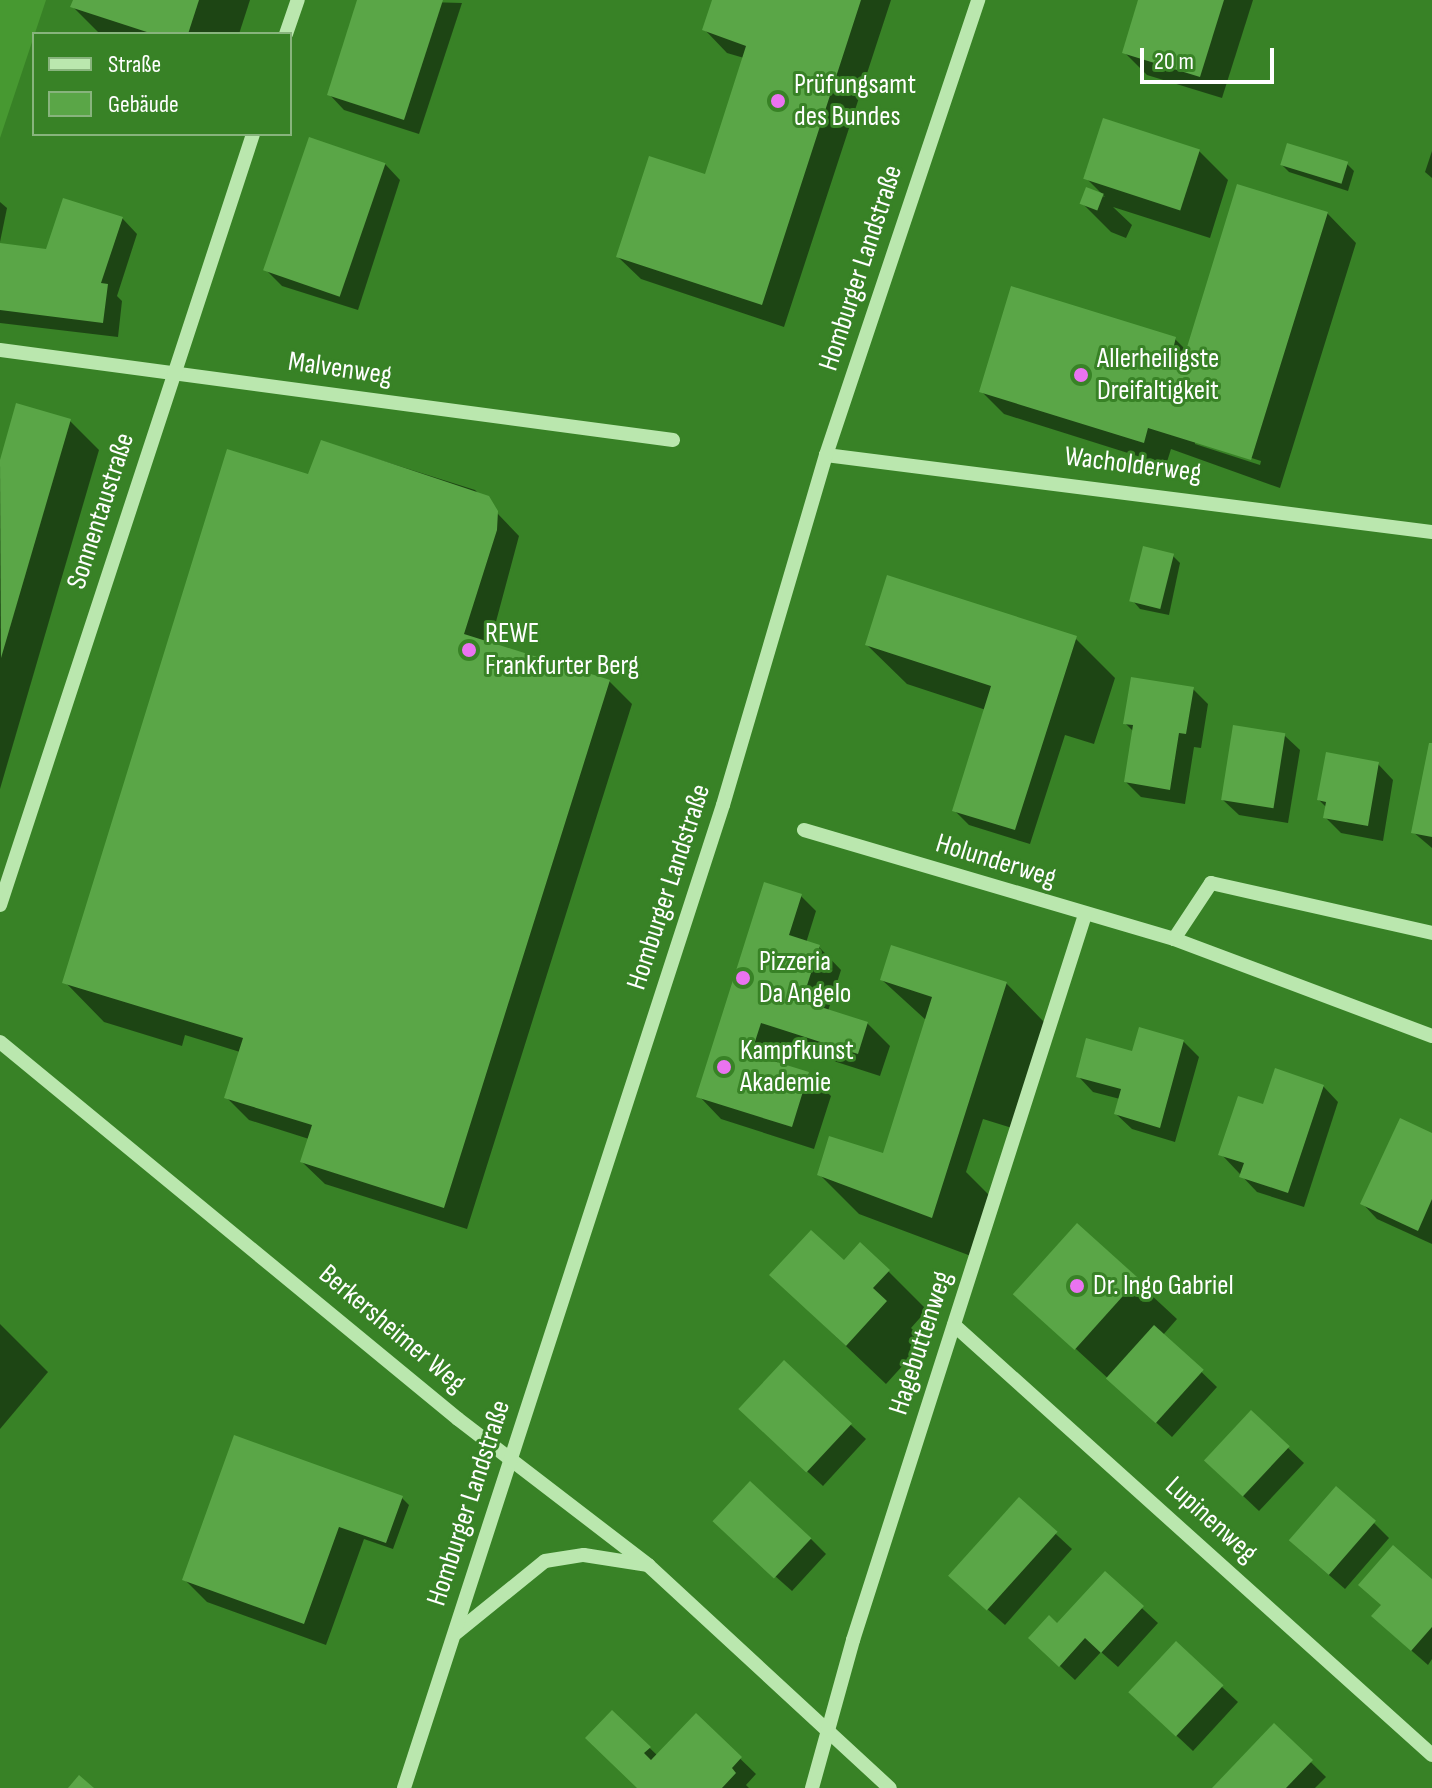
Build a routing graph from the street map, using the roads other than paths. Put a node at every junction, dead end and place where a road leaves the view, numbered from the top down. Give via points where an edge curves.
1 (298, 0) edge
2 (978, 0) edge
3 (287, 32) edge
4 (252, 136) edge
5 (0, 350) edge
6 (174, 373) junction
7 (673, 440) dead end
8 (826, 455) junction
9 (1432, 532) edge
10 (804, 830) dead end
11 (0, 905) edge
12 (1085, 915) junction
13 (1432, 933) edge
14 (1174, 939) junction
15 (1432, 1036) edge
16 (0, 1042) edge
17 (954, 1325) junction
18 (510, 1456) junction
19 (648, 1565) junction
20 (455, 1634) junction
21 (826, 1733) junction
22 (1432, 1755) edge
23 (404, 1788) edge
24 (812, 1788) edge
25 (890, 1788) edge

1 - 3 street
2 - 8 street, Homburger Landstraße
4 - 6 street, Sonnentaustraße
5 - 6 street, Malvenweg
6 - 7 street, Malvenweg
6 - 11 street, Sonnentaustraße
8 - 9 street, Wacholderweg
8 - 18 street, Homburger Landstraße via 723,805
10 - 12 street, Holunderweg
12 - 14 street, Holunderweg
12 - 17 street, Hagebuttenweg
13 - 14 street via 1211,883
14 - 15 street, Holunderweg
16 - 18 street, Berkersheimer Weg via 458,1419
17 - 21 street, Hagebuttenweg
17 - 22 street, Lupinenweg
18 - 19 street, Berkersheimer Weg
18 - 20 street, Homburger Landstraße
19 - 20 street via 584,1555 545,1561
19 - 21 street, Berkersheimer Weg
20 - 23 street, Homburger Landstraße
21 - 24 street, Hagebuttenweg
21 - 25 street, Berkersheimer Weg

